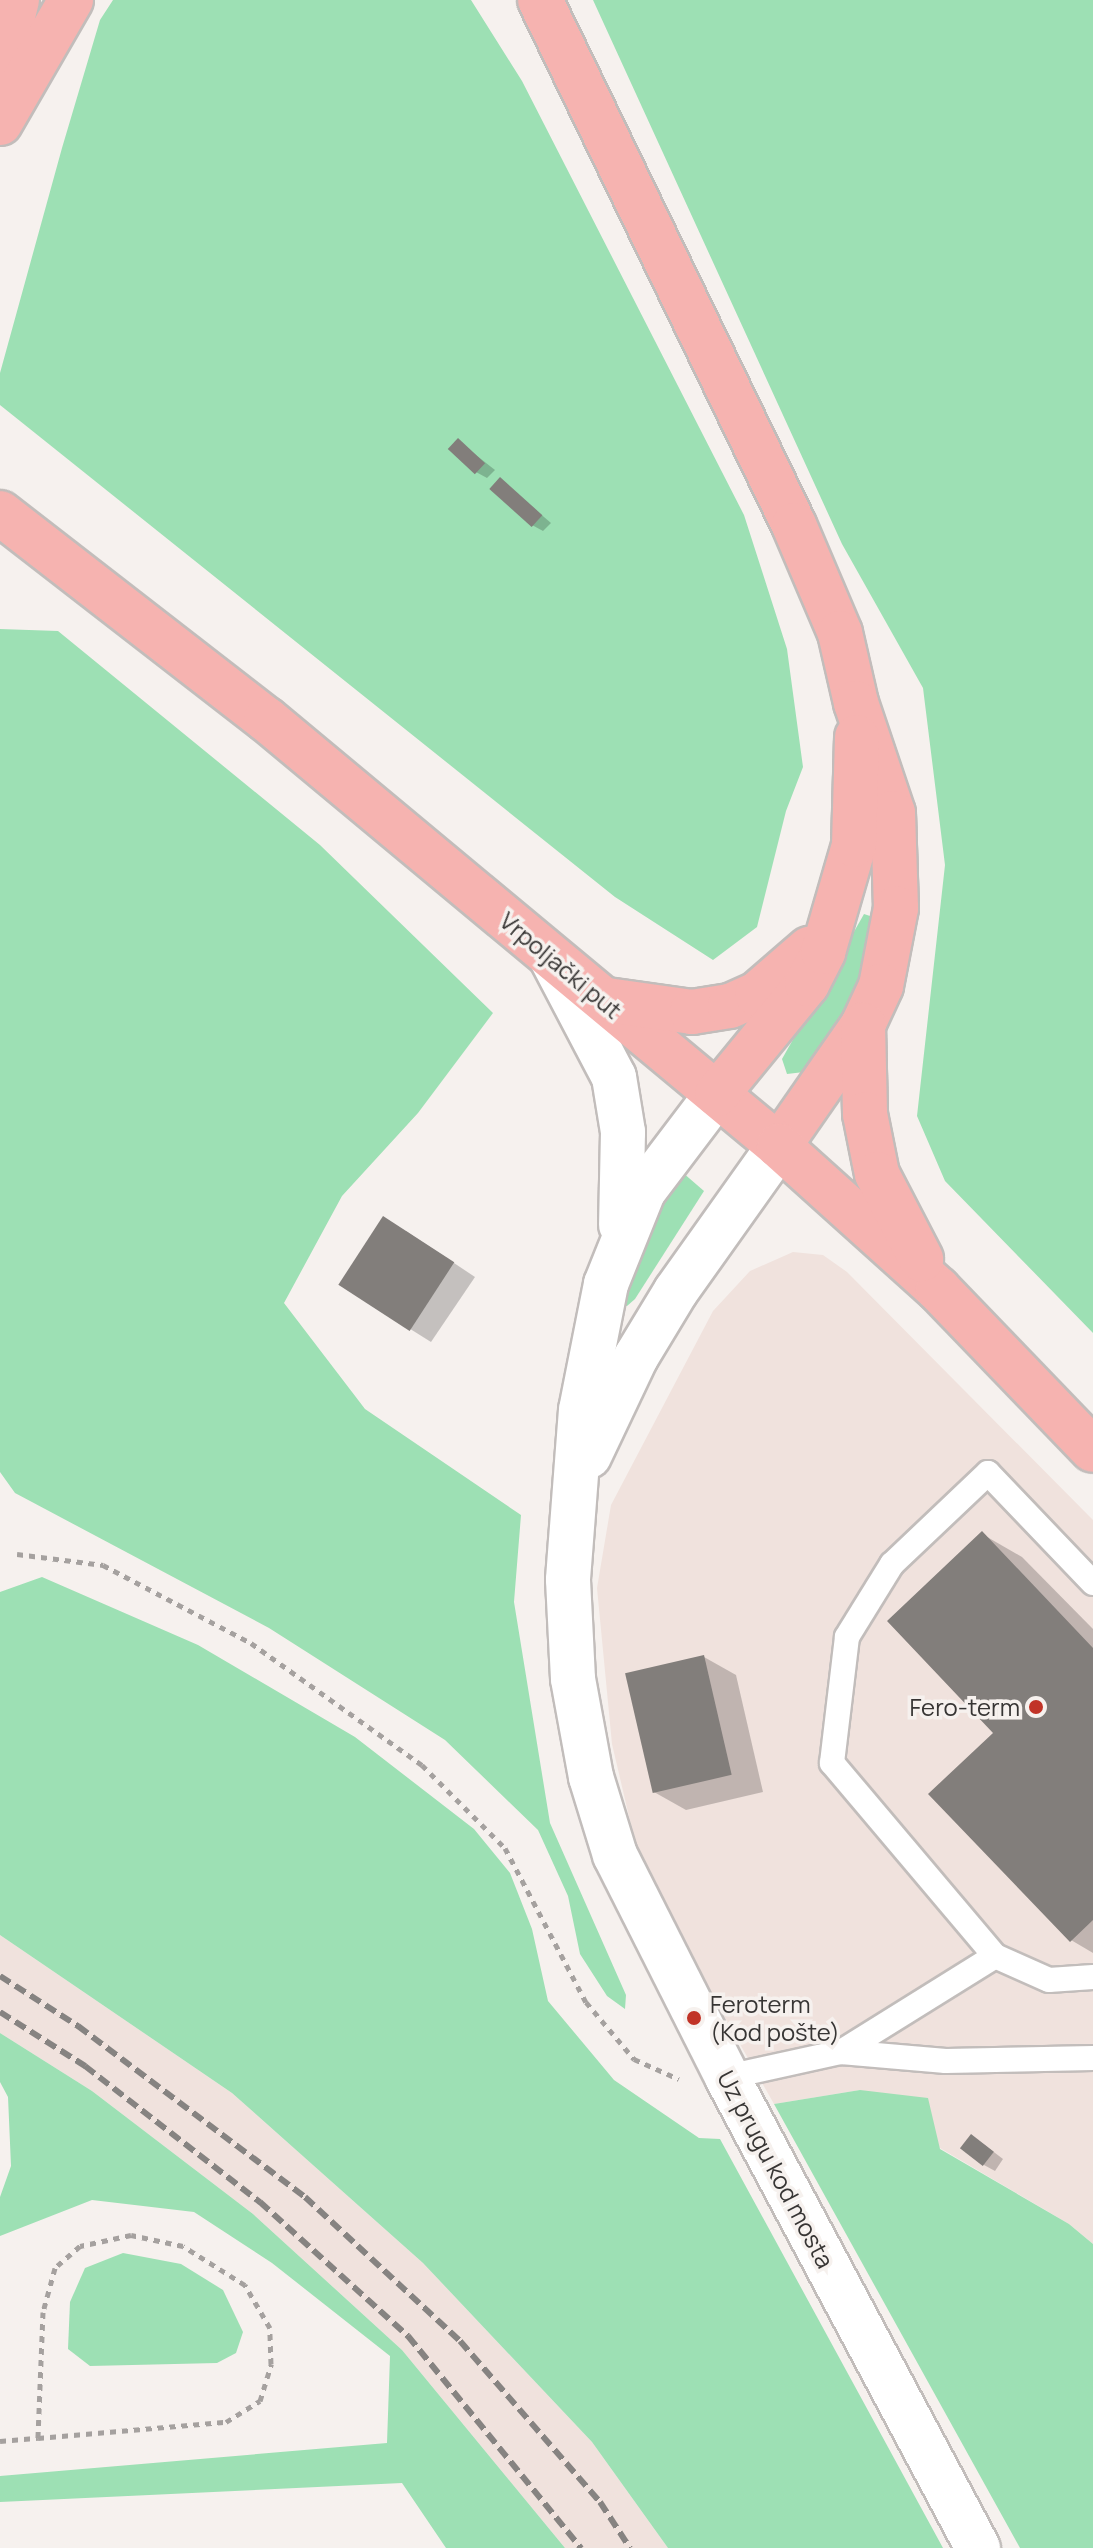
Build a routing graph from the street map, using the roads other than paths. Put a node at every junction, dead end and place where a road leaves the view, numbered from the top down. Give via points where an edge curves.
1 (17, 0) edge
2 (71, 0) edge
3 (540, 4) edge
4 (0, 68) edge
5 (0, 123) edge
6 (0, 513) edge
7 (856, 703) junction
8 (834, 923) junction
9 (552, 959) junction
10 (600, 998) junction
11 (863, 1025) junction
12 (717, 1094) junction
13 (779, 1146) junction
14 (619, 1244) junction
15 (938, 1289) junction
16 (1093, 1450) edge
17 (574, 1496) junction
18 (1093, 1583) edge
19 (995, 1956) junction
20 (1093, 1977) edge
21 (841, 2052) junction
22 (1093, 2058) edge
23 (727, 2077) junction
24 (978, 2548) edge

1 - 4 main road
2 - 5 main road
3 - 7 main road via 794,525 840,633
6 - 9 main road, Vrpoljački put via 266,719
7 - 8 main road via 854,845
7 - 11 main road via 885,776 897,855 891,945
8 - 10 main road via 784,974 730,1006 664,1011
8 - 12 main road via 807,984
9 - 10 main road, Vrpoljački put
9 - 14 street via 614,1077 625,1180
10 - 12 main road, Vrpoljački put
11 - 13 main road
11 - 15 main road via 865,1114 877,1174
12 - 13 main road, Vrpoljački put
12 - 14 street via 643,1192
13 - 15 main road, Vrpoljački put
13 - 17 street via 720,1224 636,1357
14 - 17 street, Uz prugu kod mosta via 595,1328
15 - 16 main road, Vrpoljački put
17 - 23 street, Uz prugu kod mosta via 568,1580 573,1679 591,1777 615,1855
18 - 19 lane via 988,1473 892,1564 847,1637 832,1763
19 - 20 lane via 1049,1980
19 - 21 lane
21 - 22 lane via 946,2061
21 - 23 lane
23 - 24 street, Uz prugu kod mosta

